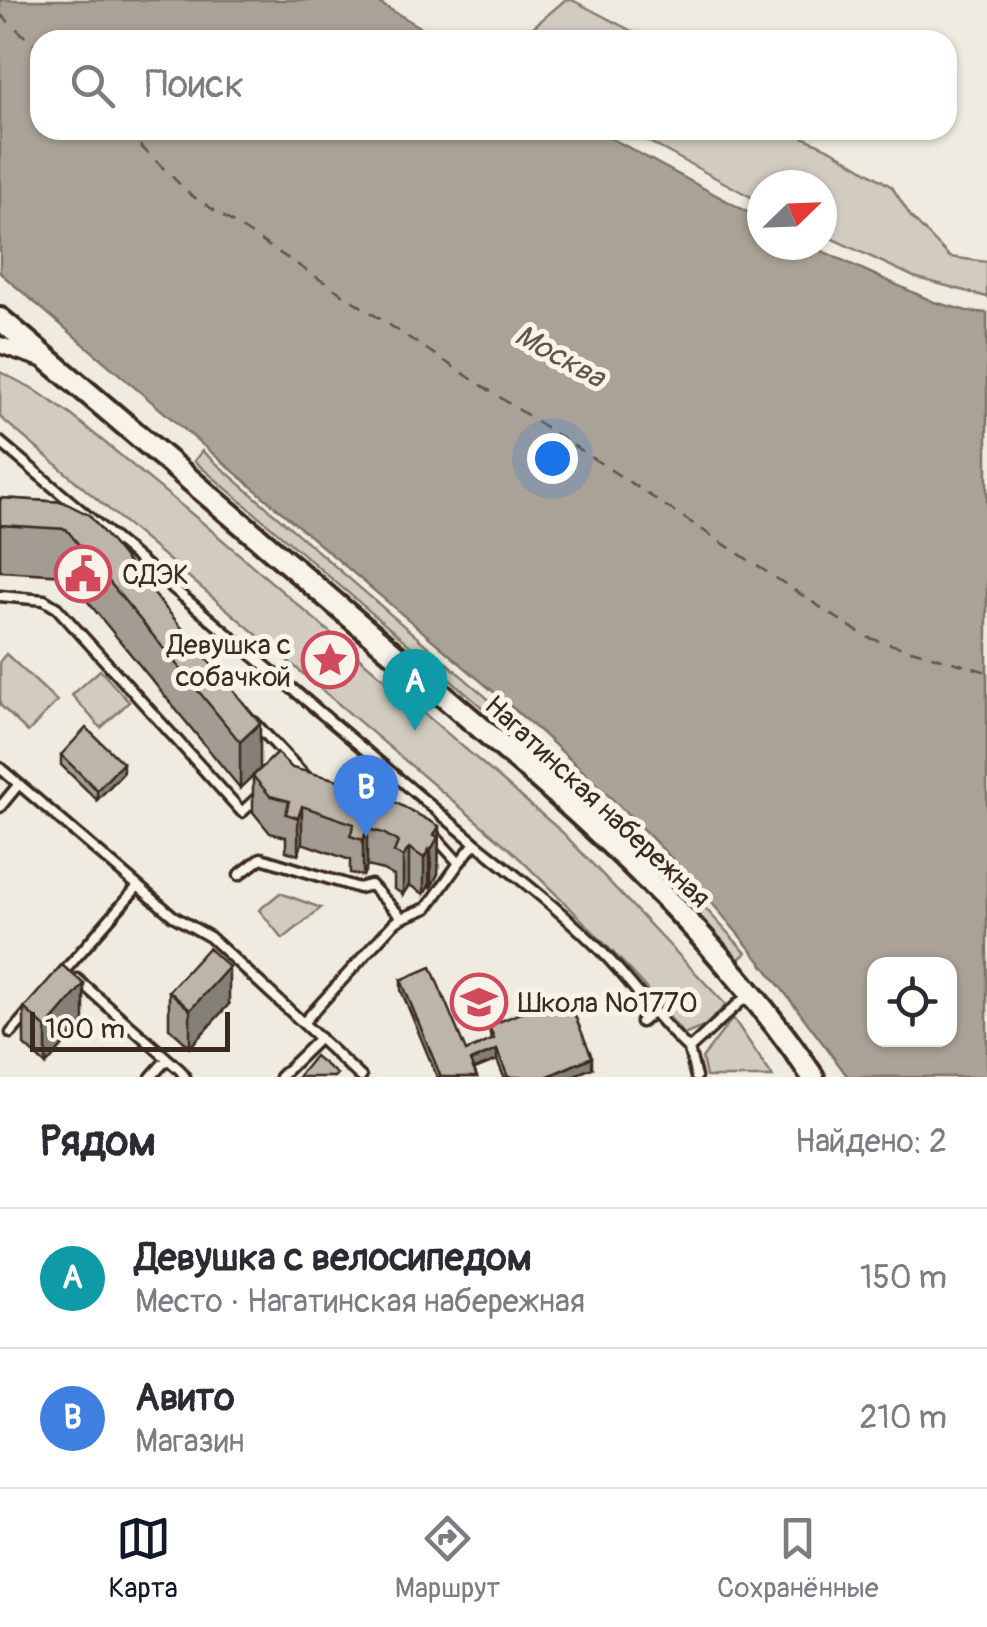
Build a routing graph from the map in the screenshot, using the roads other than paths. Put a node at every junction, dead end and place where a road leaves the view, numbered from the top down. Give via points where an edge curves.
1 (0, 319) edge
2 (0, 345) edge
3 (52, 362) junction
4 (0, 442) edge
5 (0, 596) edge
6 (249, 716) edge
7 (294, 765) junction
8 (0, 768) edge
9 (281, 777) edge
10 (19, 784) junction
11 (313, 784) edge
12 (268, 788) edge
13 (0, 807) edge
14 (416, 826) edge
15 (475, 843) junction
16 (459, 863) junction
17 (239, 875) dead end
18 (138, 886) junction
19 (402, 918) junction
20 (66, 969) junction
21 (55, 982) edge
22 (751, 992) junction
23 (33, 1007) edge
24 (653, 1012) junction
25 (303, 1022) junction
26 (641, 1022) dead end
27 (11, 1032) dead end
28 (320, 1038) junction
29 (689, 1049) junction
30 (167, 1059) junction
31 (151, 1077) edge
32 (184, 1077) edge
33 (280, 1077) edge
34 (361, 1077) edge
35 (696, 1077) edge
36 (813, 1077) edge

1 - 3 street, Нагатинская набережная
2 - 3 street
3 - 22 street, Нагатинская набережная via 572,806 685,916
4 - 15 lane
5 - 12 lane via 58,608 242,812
6 - 7 lane
7 - 9 lane
7 - 11 lane
8 - 10 lane
10 - 13 lane
10 - 18 lane
14 - 16 lane via 434,833
15 - 16 lane
15 - 24 lane via 572,921
16 - 19 lane via 427,908
17 - 19 lane via 260,858 359,888 370,885
18 - 20 lane
18 - 25 lane via 210,937
19 - 25 lane
20 - 21 lane
20 - 30 lane
22 - 29 lane
22 - 36 street, Нагатинская набережная
23 - 27 lane
24 - 26 lane
24 - 29 lane
25 - 28 lane
28 - 33 lane
28 - 34 lane
29 - 35 lane
30 - 31 lane
30 - 32 lane

